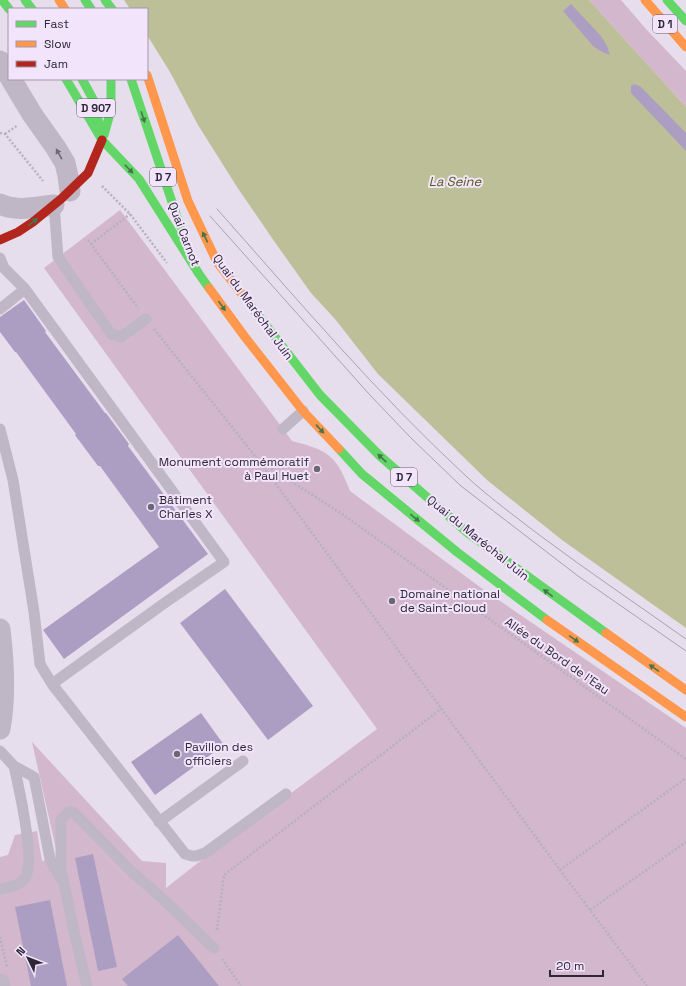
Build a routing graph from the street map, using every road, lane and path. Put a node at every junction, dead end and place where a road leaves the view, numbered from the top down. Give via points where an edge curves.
1 (2, 0) edge
2 (25, 0) edge
3 (645, 0) edge
4 (667, 0) edge
5 (9, 8) edge
6 (31, 8) edge
7 (686, 22) edge
8 (686, 47) edge
9 (0, 61) edge
10 (8, 74) edge
11 (148, 78) edge
12 (12, 80) edge
13 (67, 80) edge
14 (83, 80) edge
15 (110, 80) edge
16 (131, 80) edge
17 (0, 133) edge
18 (102, 140) junction
19 (43, 182) dead end
20 (70, 191) junction
21 (188, 201) joint
22 (0, 204) edge
23 (54, 205) junction
24 (130, 214) dead end
25 (0, 240) edge
26 (88, 240) dead end
27 (91, 244) junction
28 (0, 258) edge
29 (199, 274) junction
30 (25, 289) junction
31 (0, 309) edge
32 (146, 319) junction
33 (303, 411) junction
34 (283, 429) dead end
35 (0, 430) edge
36 (259, 461) junction
37 (0, 628) edge
38 (52, 684) junction
39 (686, 690) edge
40 (442, 709) junction
41 (686, 717) edge
42 (0, 729) edge
43 (0, 751) edge
44 (686, 759) edge
45 (243, 761) dead end
46 (14, 766) junction
47 (686, 778) edge
48 (286, 794) dead end
49 (160, 822) junction
50 (686, 842) edge
51 (560, 870) junction
52 (0, 889) edge
53 (65, 890) junction
54 (590, 910) junction
55 (0, 936) edge
56 (214, 948) junction
57 (3, 980) edge
58 (87, 986) edge
59 (241, 986) edge
60 (647, 986) edge

1 - 5 main road
2 - 6 main road
3 - 8 main road, D 1
4 - 7 main road, D 1
9 - 10 street
11 - 21 main road, Quai Carnot / D 7
20 -> 12 street via 65,163
13 - 18 main road
14 - 18 main road, D 907 via 95,103
15 - 18 main road via 111,110
16 -> 29 main road, Quai Carnot / D 7 via 173,207
17 - 19 path via 5,134
18 - 20 main road via 88,173
18 -> 29 main road, D 7 via 139,179
20 - 23 main road
39 -> 21 main road, Quai du Maréchal Juin / D 7 via 468,533 380,456 320,395 217,262
22 - 23 street via 24,209
25 -> 23 main road via 18,232
23 - 32 lane via 58,257 111,334 121,337
24 - 27 path
26 - 27 path
27 - 32 path
28 - 30 lane via 4,268
29 -> 33 main road, Quai du Maréchal Juin / D 7 via 245,338
30 - 31 lane
30 - 38 lane via 224,562
32 - 36 path
33 - 34 lane
33 -> 41 main road, Quai du Maréchal Juin / D 7 via 362,474 456,552 547,620
35 - 38 lane via 12,480 40,664
36 - 40 path
36 - 44 path, Allée du Bord de l'Eau via 339,512
37 - 42 street via 4,686
38 - 49 lane
40 - 51 path
40 - 56 path via 224,875
43 - 46 lane
45 - 49 lane
46 - 52 lane via 28,842 28,868 21,882
46 - 53 lane via 34,777 50,859
47 - 51 path
48 - 49 lane via 205,853 196,856 185,854
50 - 54 path
51 - 54 path
53 - 56 lane via 61,869 61,820 68,812 73,812 130,870
53 - 58 lane
54 - 60 path
55 - 57 path
56 - 59 path

